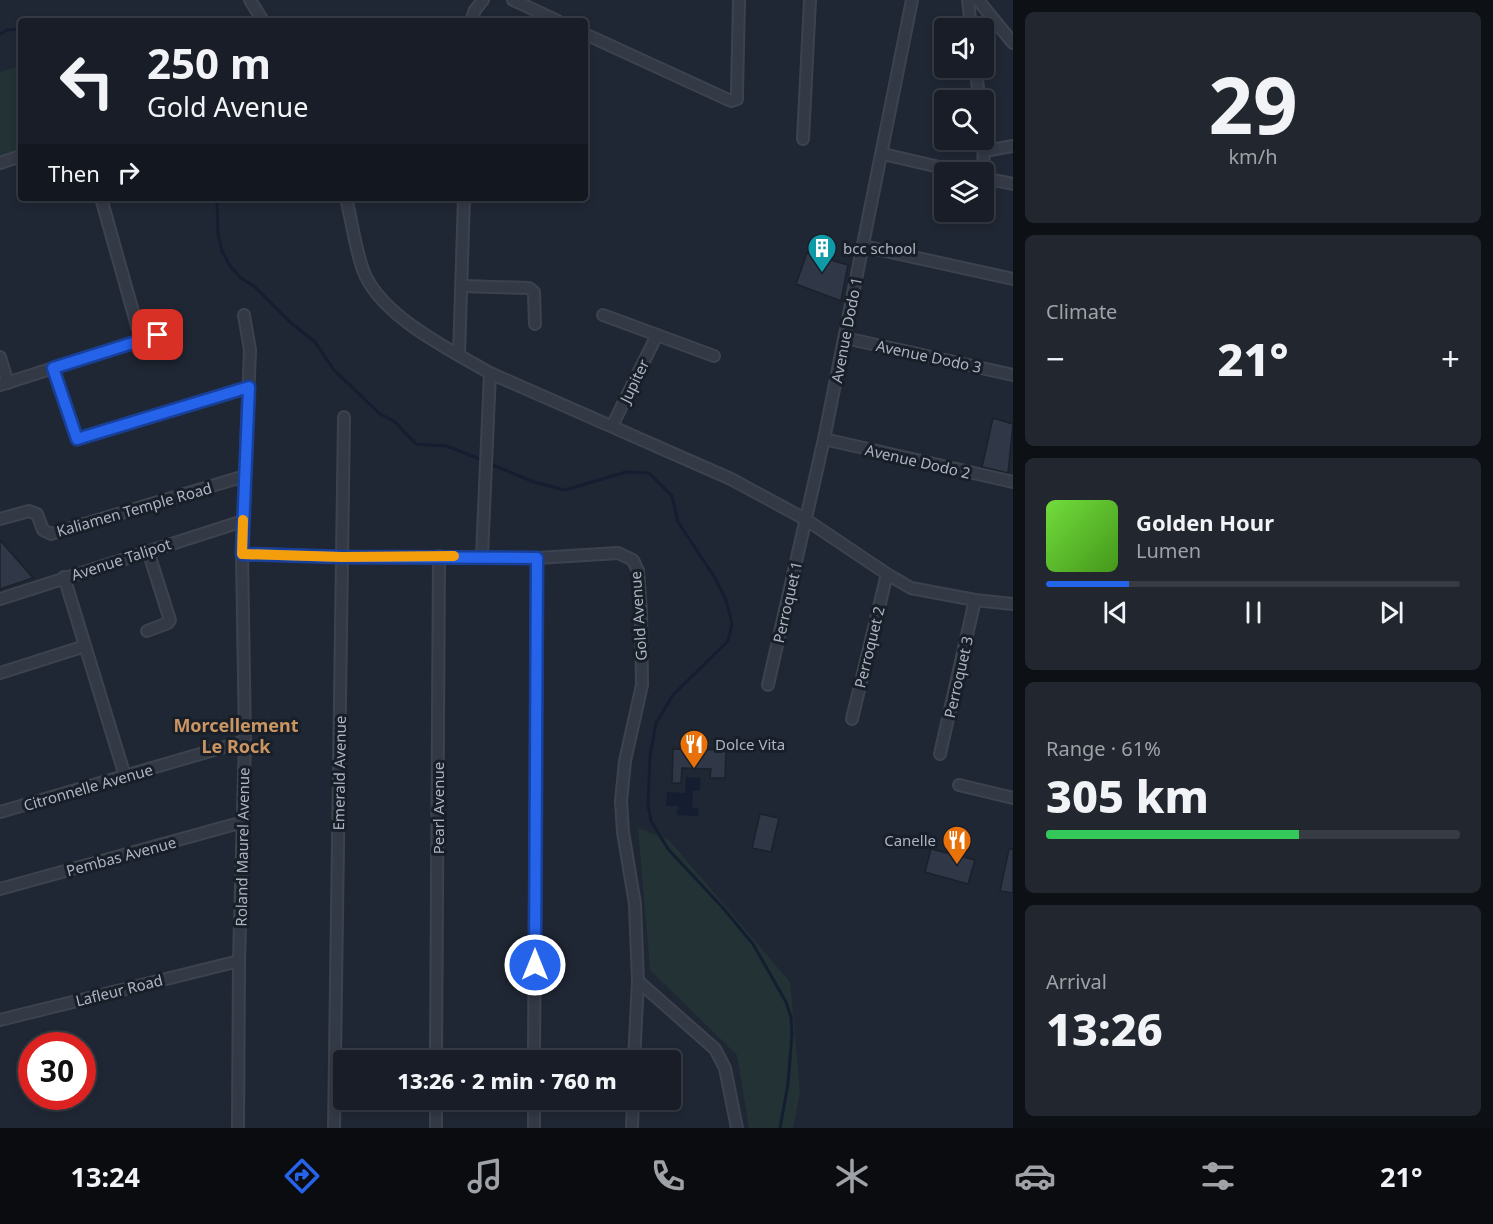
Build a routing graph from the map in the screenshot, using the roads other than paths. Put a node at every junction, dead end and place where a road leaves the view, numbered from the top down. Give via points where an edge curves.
1 (250, 0) edge
2 (483, 0) edge
3 (513, 0) edge
4 (739, 0) edge
5 (810, 0) edge
6 (912, 0) edge
7 (961, 0) edge
8 (969, 0) edge
9 (978, 0) edge
10 (261, 18) edge
11 (472, 18) edge
12 (552, 18) edge
13 (970, 18) edge
14 (588, 35) edge
15 (1013, 43) edge
16 (803, 139) dead end
17 (994, 145) edge
18 (1013, 146) edge
19 (883, 154) junction
20 (18, 157) edge
21 (0, 163) edge
22 (934, 166) edge
23 (994, 180) edge
24 (1013, 184) edge
25 (102, 201) edge
26 (347, 201) edge
27 (464, 201) edge
28 (863, 246) junction
29 (1013, 279) edge
30 (462, 286) junction
31 (244, 315) dead end
32 (603, 315) dead end
33 (535, 324) dead end
34 (176, 329) dead end
35 (657, 335) junction
36 (845, 338) junction
37 (141, 340) junction
38 (459, 355) junction
39 (714, 356) dead end
40 (0, 357) edge
41 (53, 368) junction
42 (490, 373) junction
43 (1013, 375) edge
44 (4, 384) edge
45 (249, 387) junction
46 (344, 417) dead end
47 (612, 426) junction
48 (824, 438) junction
49 (245, 476) junction
50 (1013, 483) edge
51 (0, 519) edge
52 (805, 519) junction
53 (243, 521) junction
54 (148, 551) junction
55 (242, 554) junction
56 (439, 556) junction
57 (482, 556) junction
58 (342, 557) junction
59 (537, 558) junction
60 (887, 574) junction
61 (64, 577) junction
62 (0, 599) edge
63 (975, 600) junction
64 (1013, 603) edge
65 (147, 631) dead end
66 (85, 646) junction
67 (0, 673) edge
68 (768, 685) dead end
69 (852, 719) dead end
70 (244, 741) junction
71 (940, 754) dead end
72 (125, 776) junction
73 (959, 785) dead end
74 (1013, 798) edge
75 (0, 812) edge
76 (243, 822) junction
77 (0, 889) edge
78 (239, 961) junction
79 (638, 981) junction
80 (0, 1020) edge
81 (436, 1050) edge
82 (534, 1050) edge
83 (635, 1050) edge
84 (436, 1110) edge
85 (534, 1110) edge
86 (633, 1110) edge
87 (238, 1128) edge
88 (334, 1128) edge
89 (436, 1128) edge
90 (534, 1128) edge
91 (632, 1128) edge
92 (737, 1128) edge

1 - 10 street
2 - 11 street
3 - 12 street
4 - 14 street via 737,99 731,101
5 - 16 street
6 - 19 street, Avenue Dodo 1
7 - 8 street
8 - 13 street
9 - 15 street
17 - 18 street
19 - 22 street
19 - 28 street, Avenue Dodo 1
20 - 21 street
23 - 24 street
25 - 37 street
26 - 38 street via 364,272 376,293 394,314
27 - 30 street
28 - 29 street
28 - 36 street, Avenue Dodo 1
30 - 33 street via 529,288 534,292
30 - 38 street
31 - 45 street, Roland Maurel Avenue via 249,343
32 - 35 street
34 - 37 street
35 - 39 street
35 - 47 street, Jupiter
36 - 43 street, Avenue Dodo 3
36 - 48 street, Avenue Dodo 1
37 - 41 street
38 - 42 street
40 - 44 street
41 - 44 street
41 - 45 street via 77,439
42 - 47 street
42 - 57 street
45 - 49 street, Roland Maurel Avenue
46 - 58 street, Emerald Avenue
47 - 52 street via 731,479
48 - 50 street, Avenue Dodo 2
48 - 52 street, Avenue Dodo 1
49 - 51 street, Kaliamen Temple Road via 51,534 43,530 37,514 29,511
49 - 53 street, Roland Maurel Avenue
52 - 60 street
52 - 68 street, Perroquet 1
53 - 54 street, Avenue Talipot
53 - 55 street, Roland Maurel Avenue
54 - 61 street, Avenue Talipot
54 - 65 street via 170,620
55 - 58 street, Gold Avenue
55 - 70 street, Roland Maurel Avenue
56 - 57 street, Gold Avenue
56 - 58 street, Gold Avenue
56 - 81 street, Pearl Avenue
57 - 59 street, Gold Avenue
58 - 88 street, Emerald Avenue
59 - 79 street, Gold Avenue via 618,553 633,560 638,571 642,685 625,761 621,801 622,832 635,904
59 - 82 street
60 - 63 street via 911,588
60 - 69 street, Perroquet 2
61 - 62 street, Avenue Talipot
61 - 66 street
63 - 64 street
63 - 71 street, Perroquet 3
66 - 67 street
66 - 72 street
70 - 72 street, Citronnelle Avenue
70 - 76 street, Roland Maurel Avenue
72 - 75 street, Citronnelle Avenue
73 - 74 street
76 - 77 street, Pembas Avenue
76 - 78 street, Roland Maurel Avenue
78 - 80 street, Lafleur Road
78 - 87 street, Roland Maurel Avenue
79 - 83 street, Gold Avenue
79 - 92 street via 715,1049 725,1068
84 - 89 street
85 - 90 street
86 - 91 street

